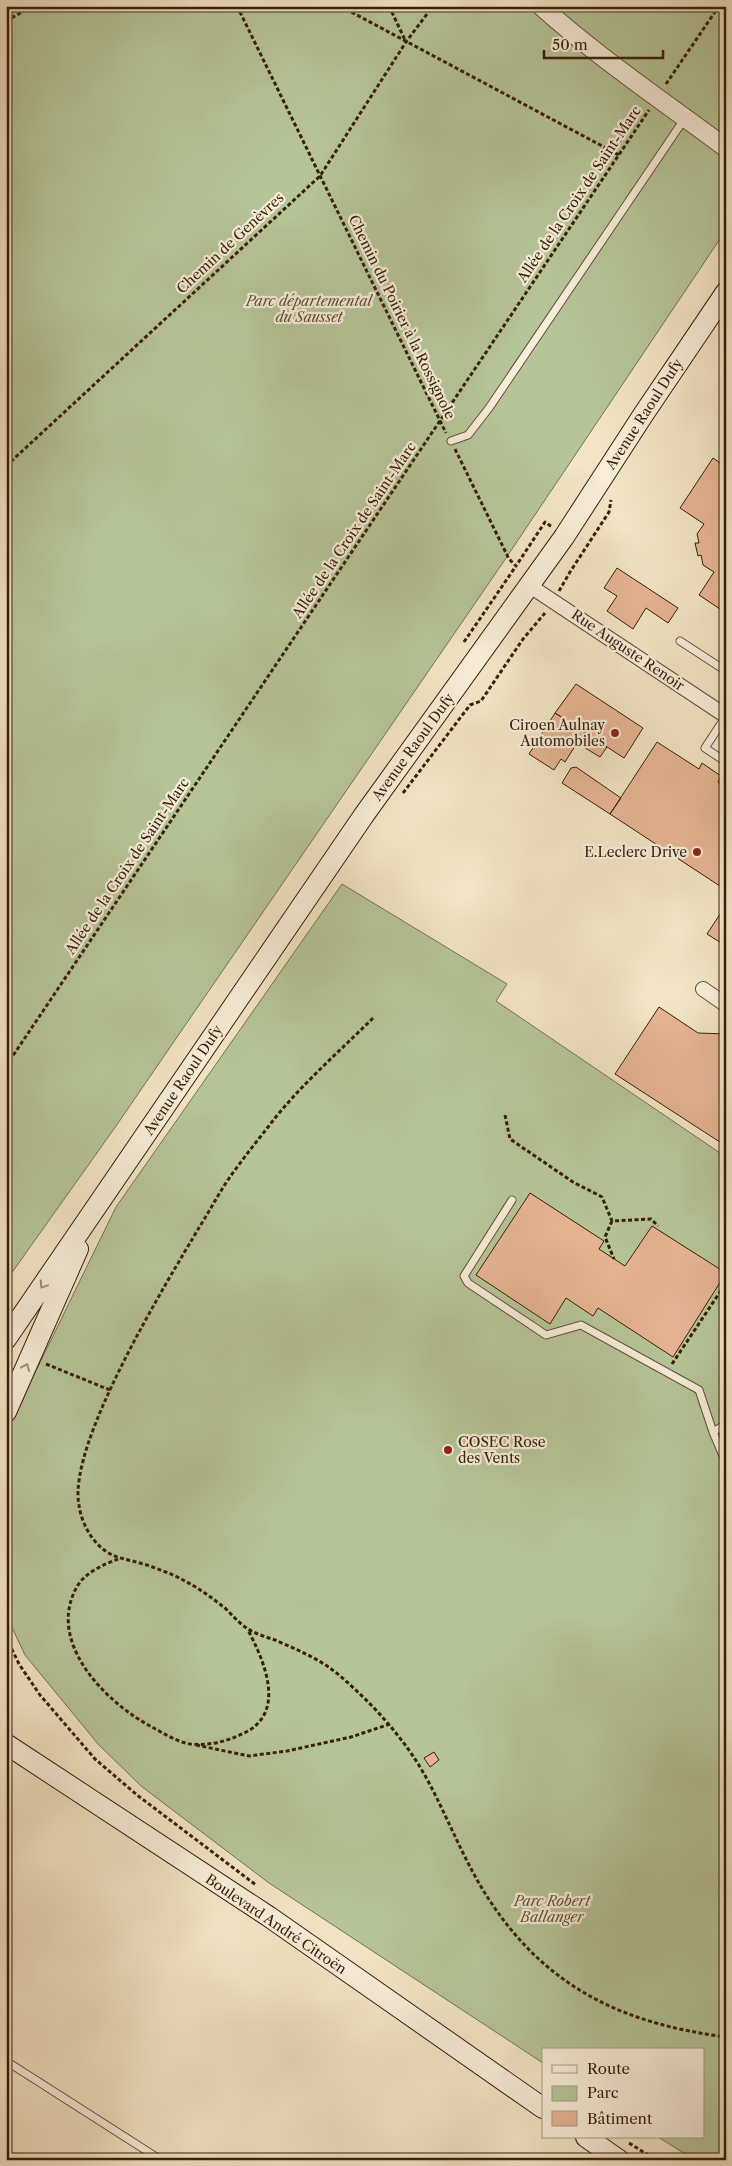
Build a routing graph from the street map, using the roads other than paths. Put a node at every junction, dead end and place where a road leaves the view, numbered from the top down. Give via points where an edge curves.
1 (541, 6) edge
2 (685, 118) junction
3 (726, 148) edge
4 (726, 292) edge
5 (451, 441) road end
6 (530, 586) junction
7 (680, 641) dead end
8 (726, 671) edge
9 (726, 716) edge
10 (726, 762) edge
11 (703, 989) dead end
12 (726, 1005) edge
13 (512, 1200) dead end
14 (99, 1202) junction
15 (6, 1339) edge
16 (6, 1412) edge
17 (726, 1424) edge
18 (713, 1432) junction
19 (726, 1463) edge
20 (6, 1744) edge
21 (6, 2061) edge
22 (542, 2107) edge
23 (587, 2138) edge
24 (162, 2160) edge
25 (619, 2160) edge

1 - 2 street via 574,36
2 - 3 street
2 - 5 lane via 489,408 468,435
4 - 6 main road, Avenue Raoul Dufy
6 - 9 street, Rue Auguste Renoir
6 - 14 main road, Avenue Raoul Dufy via 364,815
7 - 8 lane
9 - 10 lane via 705,748
11 - 12 street
13 - 18 lane via 464,1276 468,1283 546,1335 582,1325 699,1390
14 -> 15 main road, Avenue Raoul Dufy
16 -> 14 main road, Avenue Raoul Dufy
17 - 18 lane
18 - 19 lane
20 - 22 main road, Boulevard André Citroën via 268,1916
21 - 24 lane
23 - 25 main road

